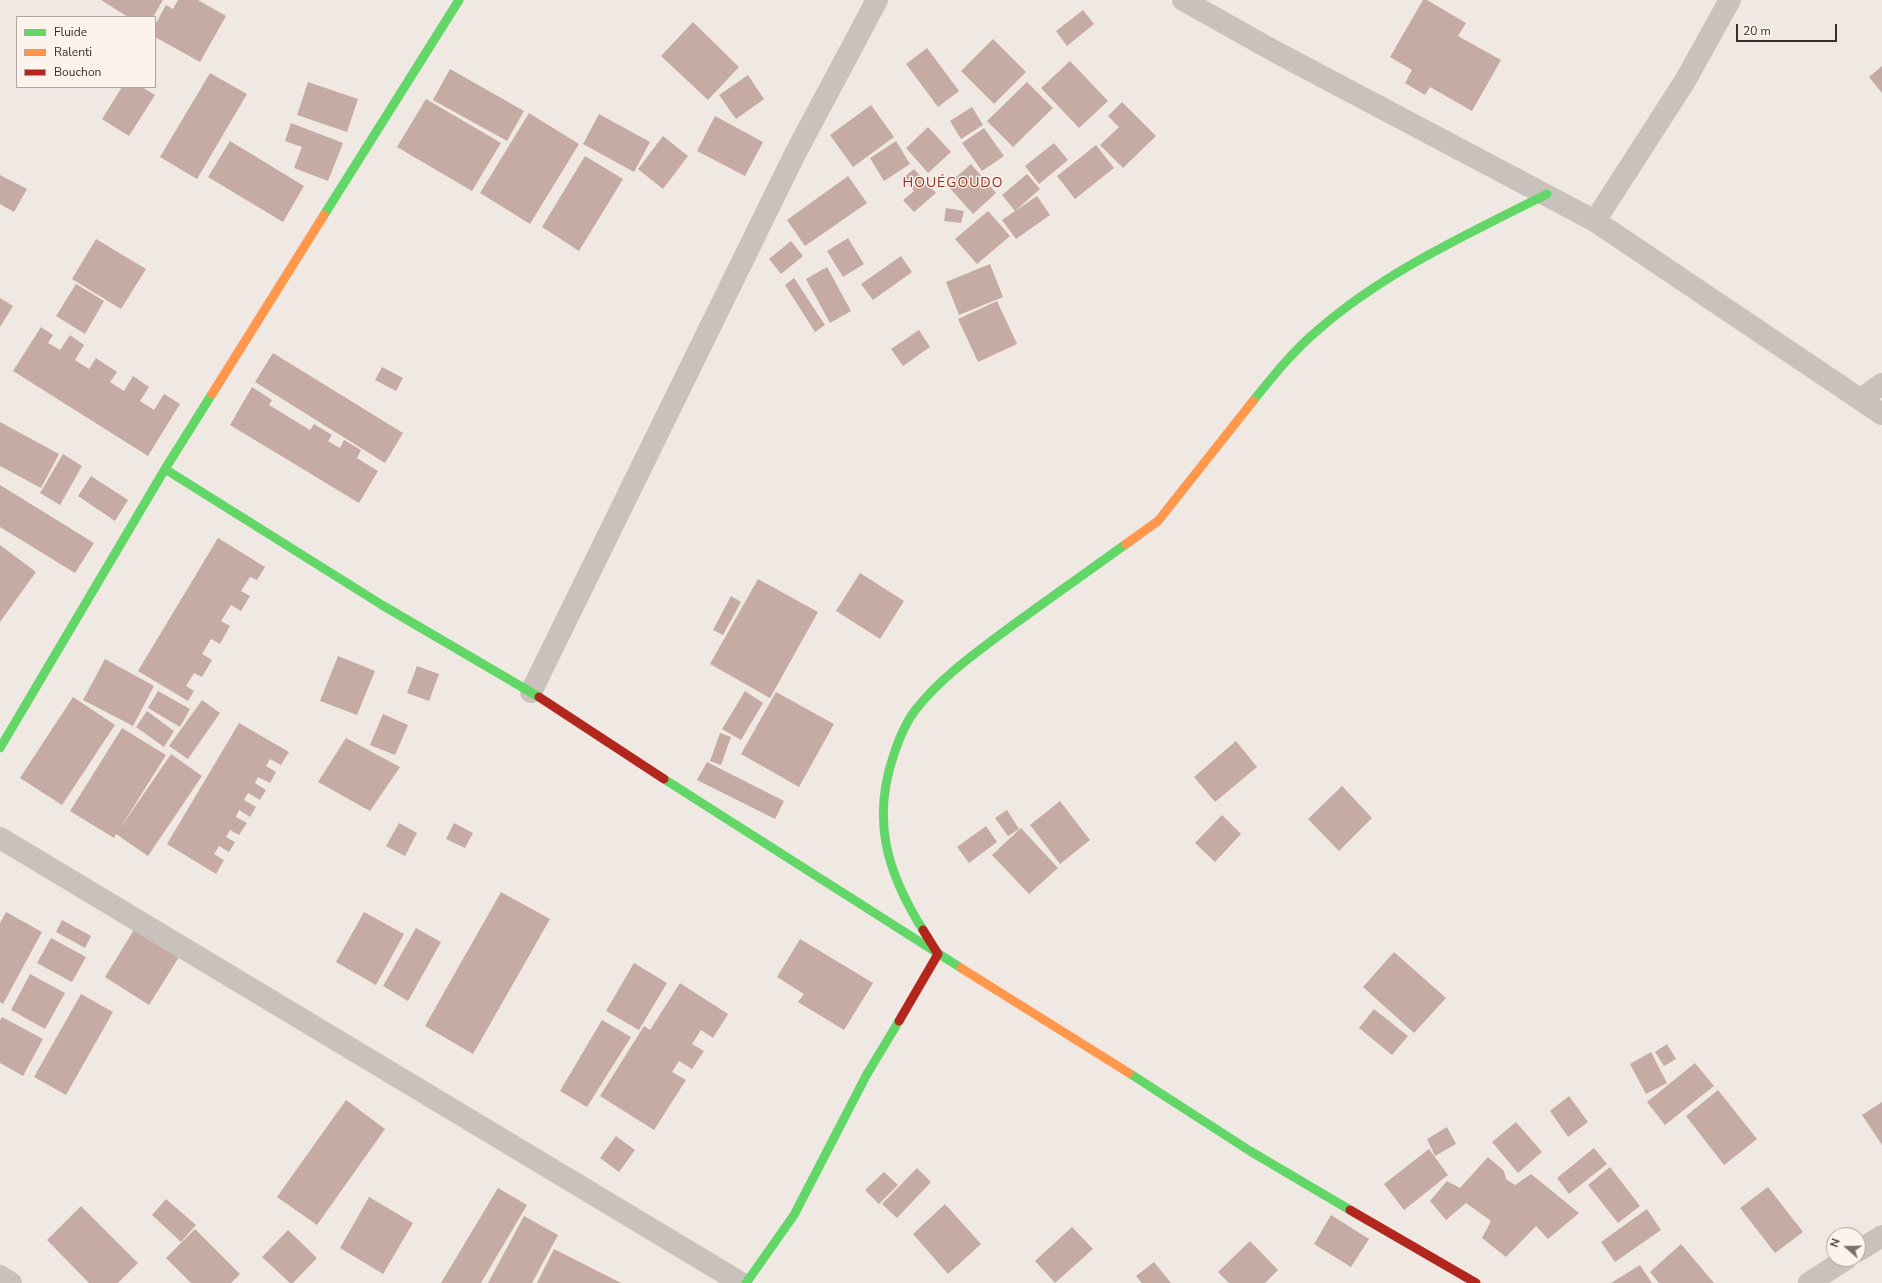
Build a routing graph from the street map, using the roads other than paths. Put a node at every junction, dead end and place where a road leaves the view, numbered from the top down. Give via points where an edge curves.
1 (459, 0) edge
2 (877, 0) edge
3 (1183, 0) edge
4 (1730, 0) edge
5 (1547, 194) junction
6 (1595, 221) junction
7 (1882, 384) edge
8 (1861, 399) junction
9 (1882, 414) edge
10 (165, 468) junction
11 (531, 692) junction
12 (0, 748) edge
13 (0, 838) edge
14 (938, 954) junction
15 (1882, 1236) edge
16 (1866, 1246) edge
17 (1834, 1267) edge
18 (0, 1276) edge
19 (11, 1283) edge
20 (741, 1283) edge
21 (746, 1283) edge
22 (1476, 1283) edge
23 (1809, 1283) edge

1 - 10 street
2 - 11 street via 795,154
3 - 5 street via 1274,51
4 - 6 street via 1685,81
5 - 6 street
5 - 14 street via 1432,252 1372,289 1318,330 1270,380 1158,521 955,669 916,709 899,739 889,767 882,810 888,856 908,906
6 - 8 street
7 - 8 street
8 - 9 street
10 - 11 street via 382,605
10 - 12 street
11 - 14 street via 709,809
13 - 20 street
14 - 21 street via 867,1074 842,1127 794,1215
14 - 22 street via 1250,1151
15 - 16 street
17 - 23 street
18 - 19 street

